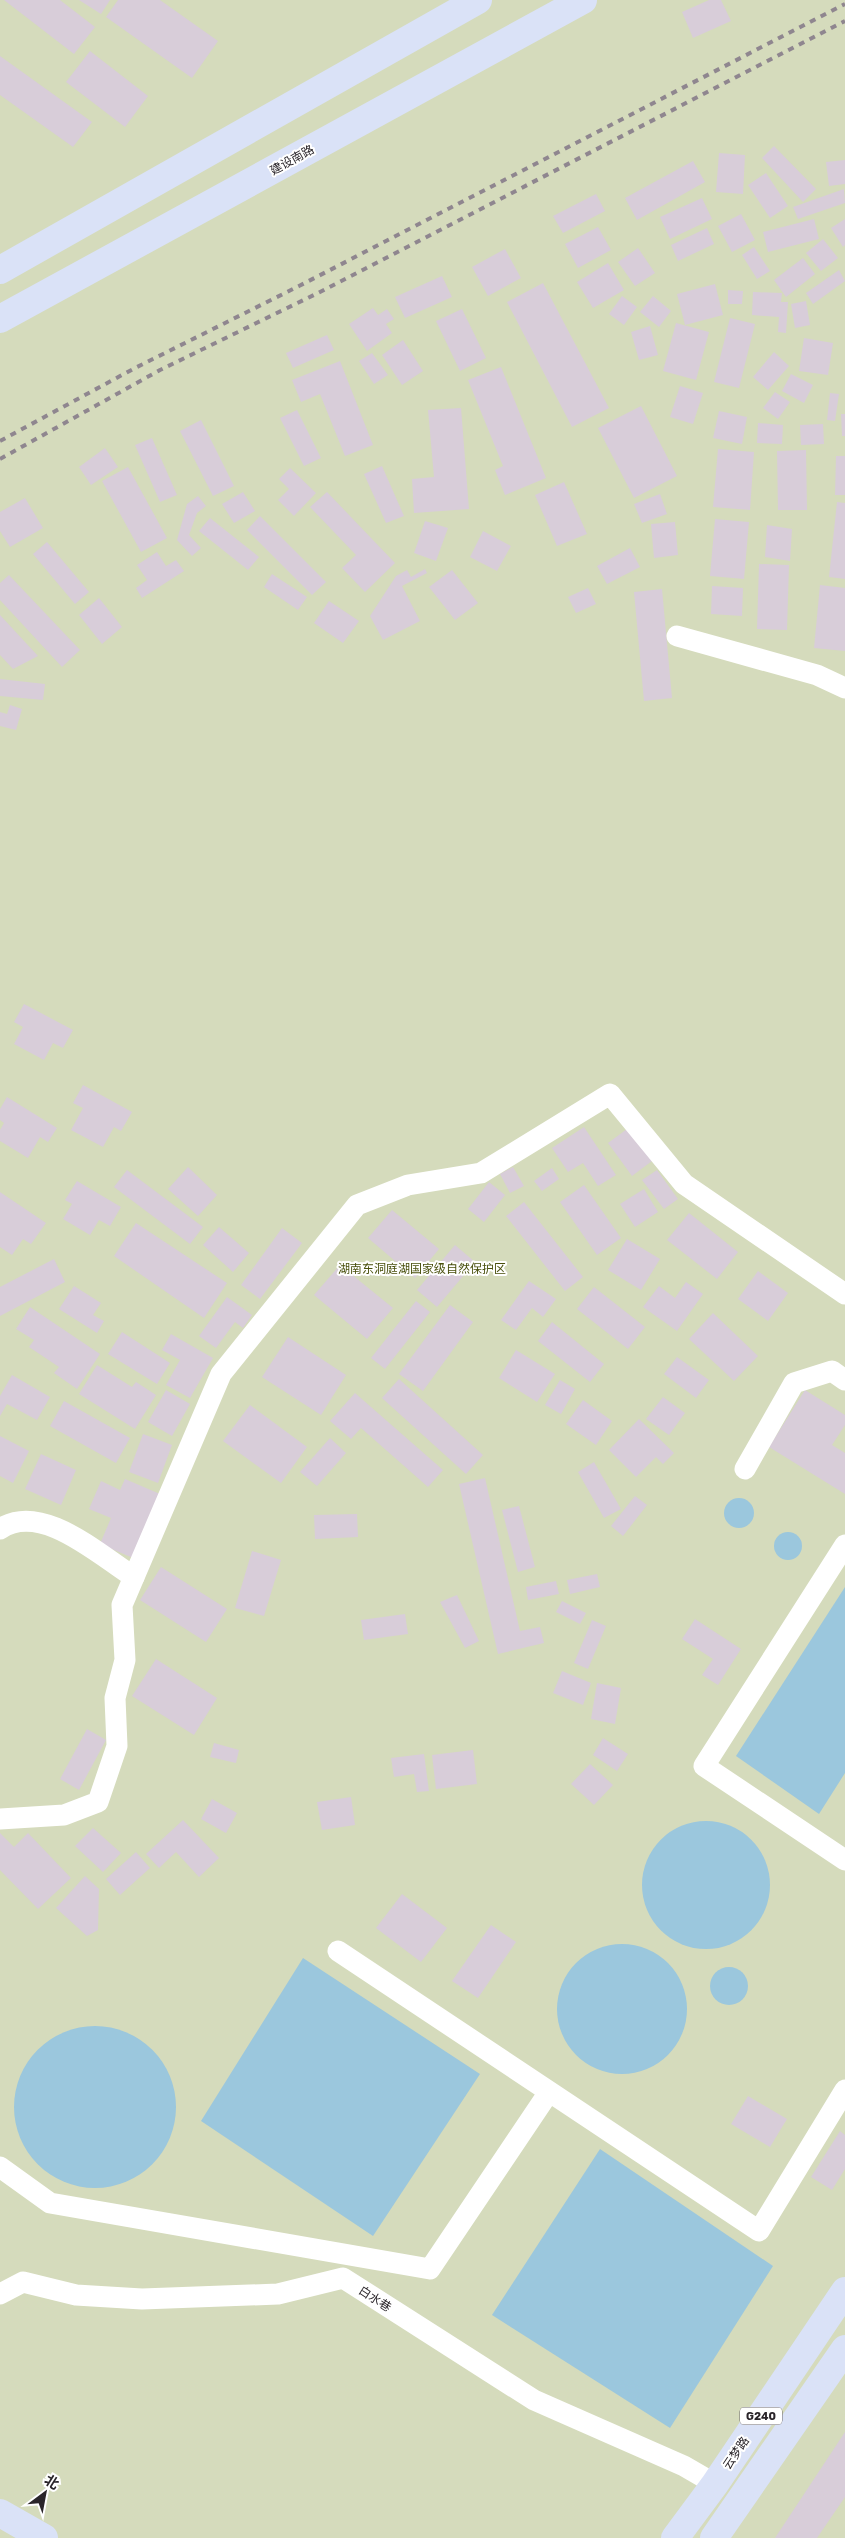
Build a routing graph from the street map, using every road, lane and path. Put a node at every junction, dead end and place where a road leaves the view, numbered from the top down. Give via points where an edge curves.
1 (478, 0) edge
2 (583, 0) edge
3 (0, 270) edge
4 (0, 319) edge
5 (677, 636) dead end
6 (845, 688) edge
7 (844, 1290) edge
8 (845, 1380) edge
9 (745, 1469) dead end
10 (0, 1528) edge
11 (845, 1545) edge
12 (134, 1577) junction
13 (0, 1819) edge
14 (845, 1860) edge
15 (338, 1951) dead end
16 (845, 2090) edge
17 (549, 2092) junction
18 (0, 2167) edge
19 (845, 2291) edge
20 (0, 2294) edge
21 (845, 2350) edge
22 (715, 2484) junction
23 (0, 2513) edge
24 (44, 2538) edge
25 (674, 2538) edge
26 (714, 2538) edge

1 - 3 main road
2 - 4 main road, 建设南路
5 - 6 street via 818,675
7 - 12 street via 684,1184 610,1094 481,1173 408,1185 357,1205 221,1374
8 - 9 street via 832,1371 794,1383
10 - 12 street via 12,1521 34,1520 55,1526
11 - 14 street via 704,1766
12 - 13 street via 122,1605 125,1660 115,1698 117,1746 98,1802 64,1815
15 - 17 street
16 - 17 street via 759,2231
17 - 18 street via 430,2269 50,2203
19 - 22 main road, 云梦路 / G240
20 - 22 street, 白水巷 via 23,2282 76,2295 142,2299 214,2297 278,2294 343,2278 534,2400 684,2466
21 - 26 main road, G240
22 - 25 main road, 云梦路 / G240
23 - 24 main road

